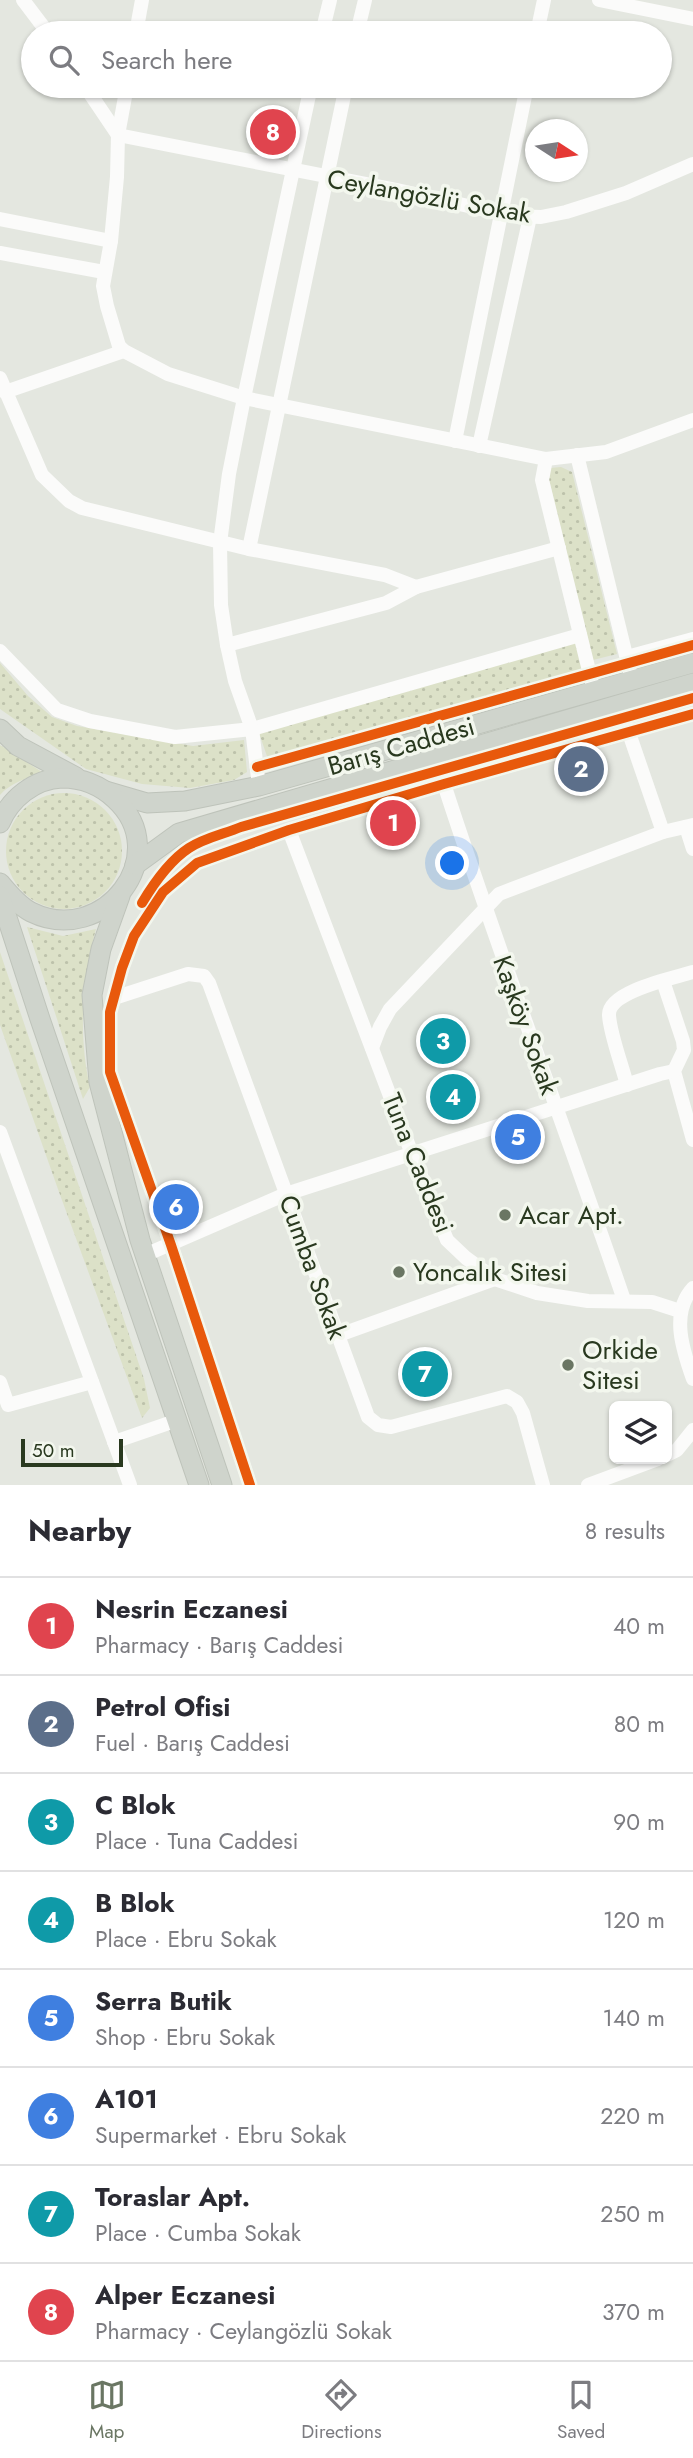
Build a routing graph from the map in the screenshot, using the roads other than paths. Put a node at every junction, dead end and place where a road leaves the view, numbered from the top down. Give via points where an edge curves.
1 (23, 0) edge
2 (142, 0) edge
3 (330, 0) edge
4 (365, 0) edge
5 (544, 0) edge
6 (599, 0) edge
7 (693, 19) edge
8 (39, 21) edge
9 (138, 21) edge
10 (325, 21) edge
11 (360, 21) edge
12 (540, 21) edge
13 (93, 98) edge
14 (125, 98) edge
15 (308, 98) edge
16 (343, 98) edge
17 (525, 98) edge
18 (118, 135) junction
19 (693, 164) edge
20 (293, 171) junction
21 (326, 177) junction
22 (501, 213) junction
23 (530, 217) junction
24 (0, 219) edge
25 (111, 241) junction
26 (0, 253) edge
27 (104, 272) junction
28 (124, 351) junction
29 (2, 385) edge
30 (244, 398) junction
31 (279, 405) junction
32 (693, 420) edge
33 (455, 441) junction
34 (479, 446) junction
35 (577, 455) junction
36 (546, 459) junction
37 (220, 543) junction
38 (559, 548) junction
39 (249, 549) junction
40 (416, 587) junction
41 (580, 635) junction
42 (693, 639) edge
43 (227, 645) junction
44 (0, 651) edge
45 (627, 657) junction
46 (693, 663) edge
47 (632, 680) junction
48 (693, 683) edge
49 (594, 691) junction
50 (619, 704) junction
51 (693, 714) edge
52 (0, 729) edge
53 (252, 729) junction
54 (629, 732) junction
55 (80, 779) junction
56 (444, 784) junction
57 (260, 786) junction
58 (106, 790) junction
59 (0, 823) edge
60 (690, 826) edge
61 (289, 830) junction
62 (663, 832) junction
63 (693, 849) edge
64 (135, 865) junction
65 (0, 883) edge
66 (0, 896) edge
67 (120, 897) junction
68 (485, 909) junction
69 (693, 971) edge
70 (663, 981) junction
71 (114, 998) junction
72 (372, 1048) junction
73 (674, 1071) junction
74 (627, 1085) junction
75 (556, 1108) junction
76 (690, 1116) edge
77 (0, 1132) edge
78 (693, 1140) edge
79 (412, 1154) junction
80 (286, 1194) junction
81 (171, 1245) junction
82 (145, 1255) junction
83 (495, 1279) junction
84 (693, 1288) edge
85 (624, 1300) junction
86 (680, 1311) junction
87 (339, 1335) junction
88 (693, 1379) edge
89 (0, 1382) edge
90 (92, 1382) junction
91 (175, 1420) junction
92 (693, 1430) edge
93 (114, 1442) junction
94 (672, 1452) edge
95 (645, 1464) edge
96 (130, 1485) edge
97 (198, 1485) edge
98 (222, 1485) edge
99 (250, 1485) edge
100 (543, 1485) edge
101 (588, 1485) edge

1 - 8 street
2 - 9 street
3 - 10 street
4 - 11 street
5 - 12 street
6 - 7 street
13 - 18 street
14 - 18 street
15 - 20 street
16 - 21 street
17 - 22 street
18 - 20 street, Ceylangözlü Sokak
18 - 25 street
19 - 23 street, Ceylangözlü Sokak via 602,201
20 - 21 street, Ceylangözlü Sokak
20 - 30 street
21 - 22 street, Ceylangözlü Sokak
21 - 31 street
22 - 23 street, Ceylangözlü Sokak
22 - 33 street
23 - 34 street
24 - 25 street
25 - 27 street
26 - 27 street
27 - 28 street via 107,306
28 - 29 street
28 - 30 street via 168,374
29 - 37 street via 42,475 69,501 98,513
30 - 31 street
30 - 37 street
31 - 33 street
31 - 39 street
32 - 35 street via 606,452
33 - 34 street
34 - 36 street
35 - 36 street
35 - 45 street
36 - 38 street via 542,480
37 - 39 street
37 - 43 street
38 - 40 street
38 - 41 street
39 - 40 street via 385,575
40 - 43 street via 386,603
41 - 49 street
41 - 53 street
42 - 45 street
43 - 53 street
44 - 53 street via 57,710 90,721 175,737
45 - 47 street
46 - 47 main road, Barış Caddesi
47 - 49 main road, Barış Caddesi
48 - 50 main road, Barış Caddesi
49 - 57 main road, Barış Caddesi
50 - 54 street
50 - 64 main road, Barış Caddesi via 179,833
51 - 54 street
52 - 55 main road, Barış Caddesi via 18,746
53 - 57 street
54 - 56 street
54 - 62 street
55 - 58 main road, Barış Caddesi
55 - 59 main road via 38,784 19,795
56 - 61 street
56 - 68 street, Kaşköy Sokak
57 - 58 main road, Barış Caddesi via 185,801 147,803
58 - 64 main road via 132,823
60 - 62 street
60 - 63 street
61 - 71 street via 197,863 163,892 134,936
61 - 72 street, Tuna Caddesi
62 - 68 street via 499,894
64 - 67 main road
65 - 67 main road via 29,912 52,920 77,920 101,912
66 - 91 main road
67 - 82 main road via 101,949 92,995 99,1082
68 - 72 street via 390,1009
68 - 75 street, Kaşköy Sokak
69 - 70 street
70 - 73 street via 684,1049
70 - 74 street via 632,991 610,1007
71 - 80 street, Cumba Sokak via 188,974 204,976
71 - 81 street via 110,1072
72 - 79 street, Tuna Caddesi
73 - 74 street
73 - 76 street
74 - 75 street
75 - 79 street
75 - 85 street, Kaşköy Sokak
76 - 78 street
77 - 90 street
79 - 80 street
79 - 83 street, Tuna Caddesi via 447,1240
80 - 81 street
80 - 87 street, Cumba Sokak
81 - 82 street
81 - 99 street
82 - 98 main road
83 - 85 street, Tuna Caddesi via 555,1297
83 - 87 street
84 - 86 street
85 - 86 street, Tuna Caddesi
86 - 88 street
87 - 100 street, Cumba Sokak via 368,1417 379,1425 391,1427 494,1398 507,1396 517,1402
89 - 90 street via 8,1405
90 - 93 street
91 - 93 street
91 - 97 main road
92 - 94 street
93 - 96 street
95 - 101 street

